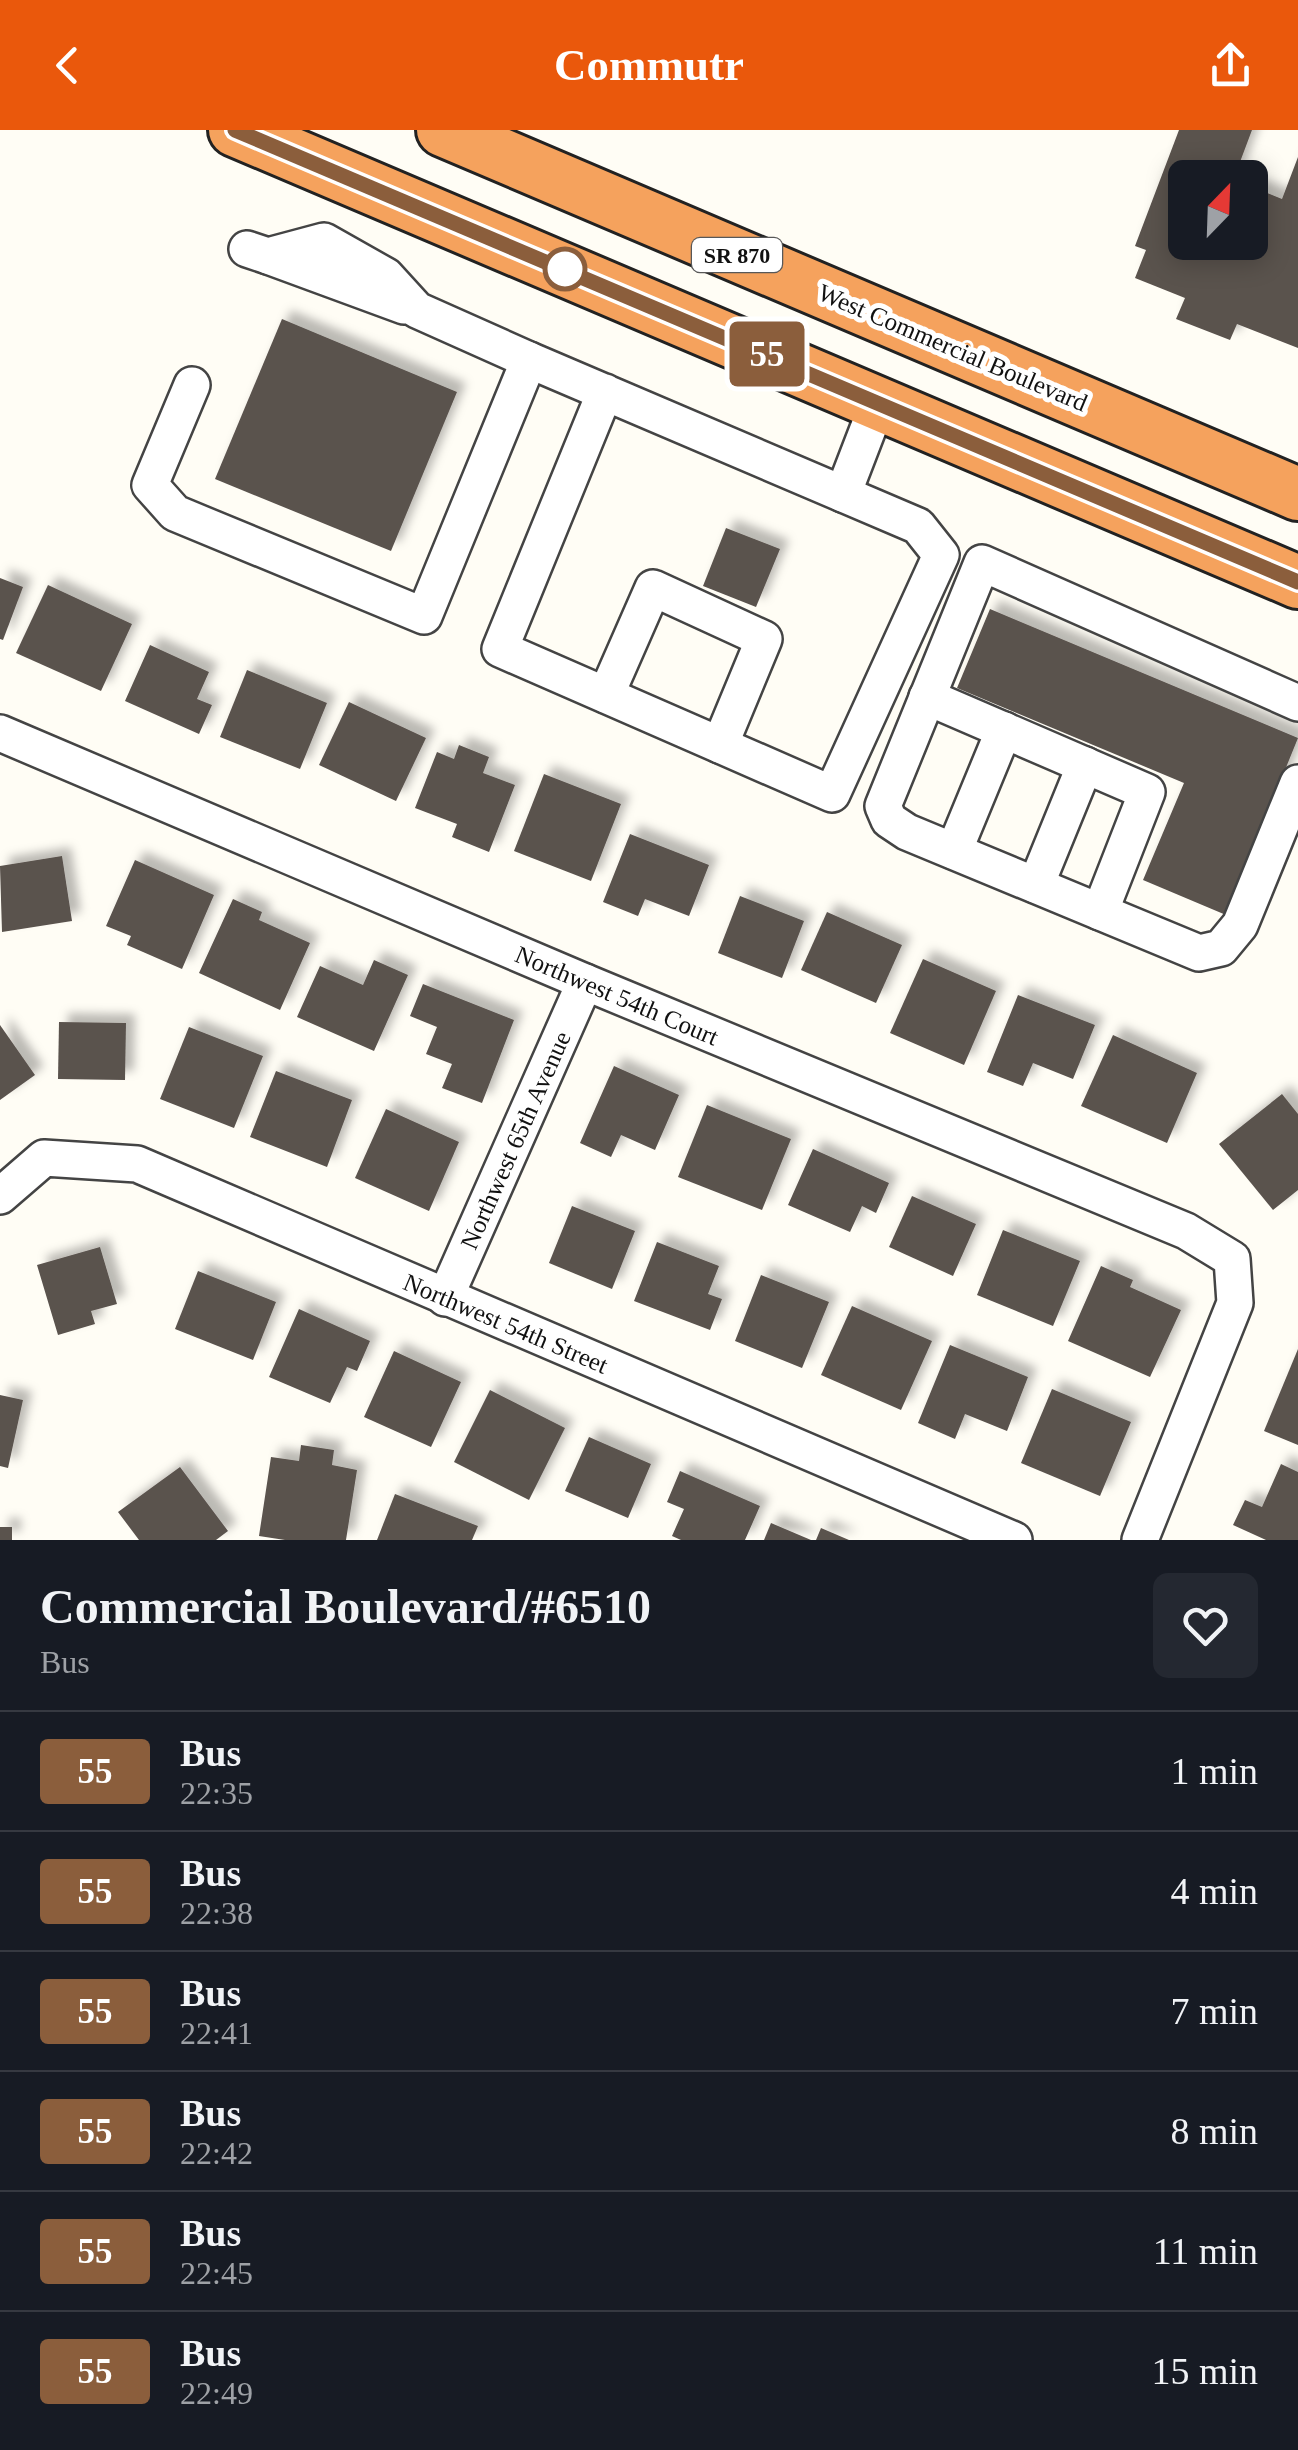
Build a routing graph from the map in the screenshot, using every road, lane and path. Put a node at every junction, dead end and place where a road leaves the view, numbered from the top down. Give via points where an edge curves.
1 (235, 130) edge
2 (443, 130) edge
3 (258, 252) dead end
4 (926, 336) junction
5 (752, 348) junction
6 (530, 360) junction
7 (1031, 380) junction
8 (192, 385) dead end
9 (605, 392) junction
10 (878, 403) junction
11 (929, 425) junction
12 (843, 494) junction
13 (1298, 494) edge
14 (1298, 582) edge
15 (606, 695) junction
16 (928, 696) junction
17 (1298, 703) edge
18 (1004, 730) junction
19 (0, 733) edge
20 (720, 745) junction
21 (1085, 764) junction
22 (1298, 782) edge
23 (954, 851) junction
24 (1036, 885) junction
25 (1100, 912) junction
26 (585, 982) junction
27 (0, 1196) edge
28 (445, 1298) junction
29 (1014, 1540) edge
30 (1140, 1540) edge

1 - 5 highway
2 - 4 highway, West Commercial Boulevard / SR 870
3 - 6 street
4 - 5 highway via 818,361
4 - 7 highway, West Commercial Boulevard / SR 870
5 - 10 highway
6 - 8 street via 424,616 175,514 150,486
6 - 9 street
7 - 11 highway via 950,391
7 - 13 highway, West Commercial Boulevard / SR 870
9 - 12 street
9 - 15 street via 500,648
10 - 11 highway
10 - 12 street
11 - 14 highway
12 - 20 street via 918,526 941,554 832,794
15 - 20 street
15 - 20 street via 652,588 764,640
16 - 17 street via 982,563
16 - 18 street
16 - 23 street via 883,806 889,820 907,832
18 - 21 street
18 - 23 street
19 - 26 street, Northwest 54th Court
21 - 24 street
21 - 25 street via 1147,792
22 - 25 street via 1240,924 1220,948 1199,953
23 - 24 street
24 - 25 street
26 - 28 street, Northwest 65th Avenue
26 - 30 street, Northwest 54th Court via 1186,1231 1232,1259 1235,1303
27 - 28 street, Northwest 54th Street via 44,1158 136,1164
28 - 29 street, Northwest 54th Street

